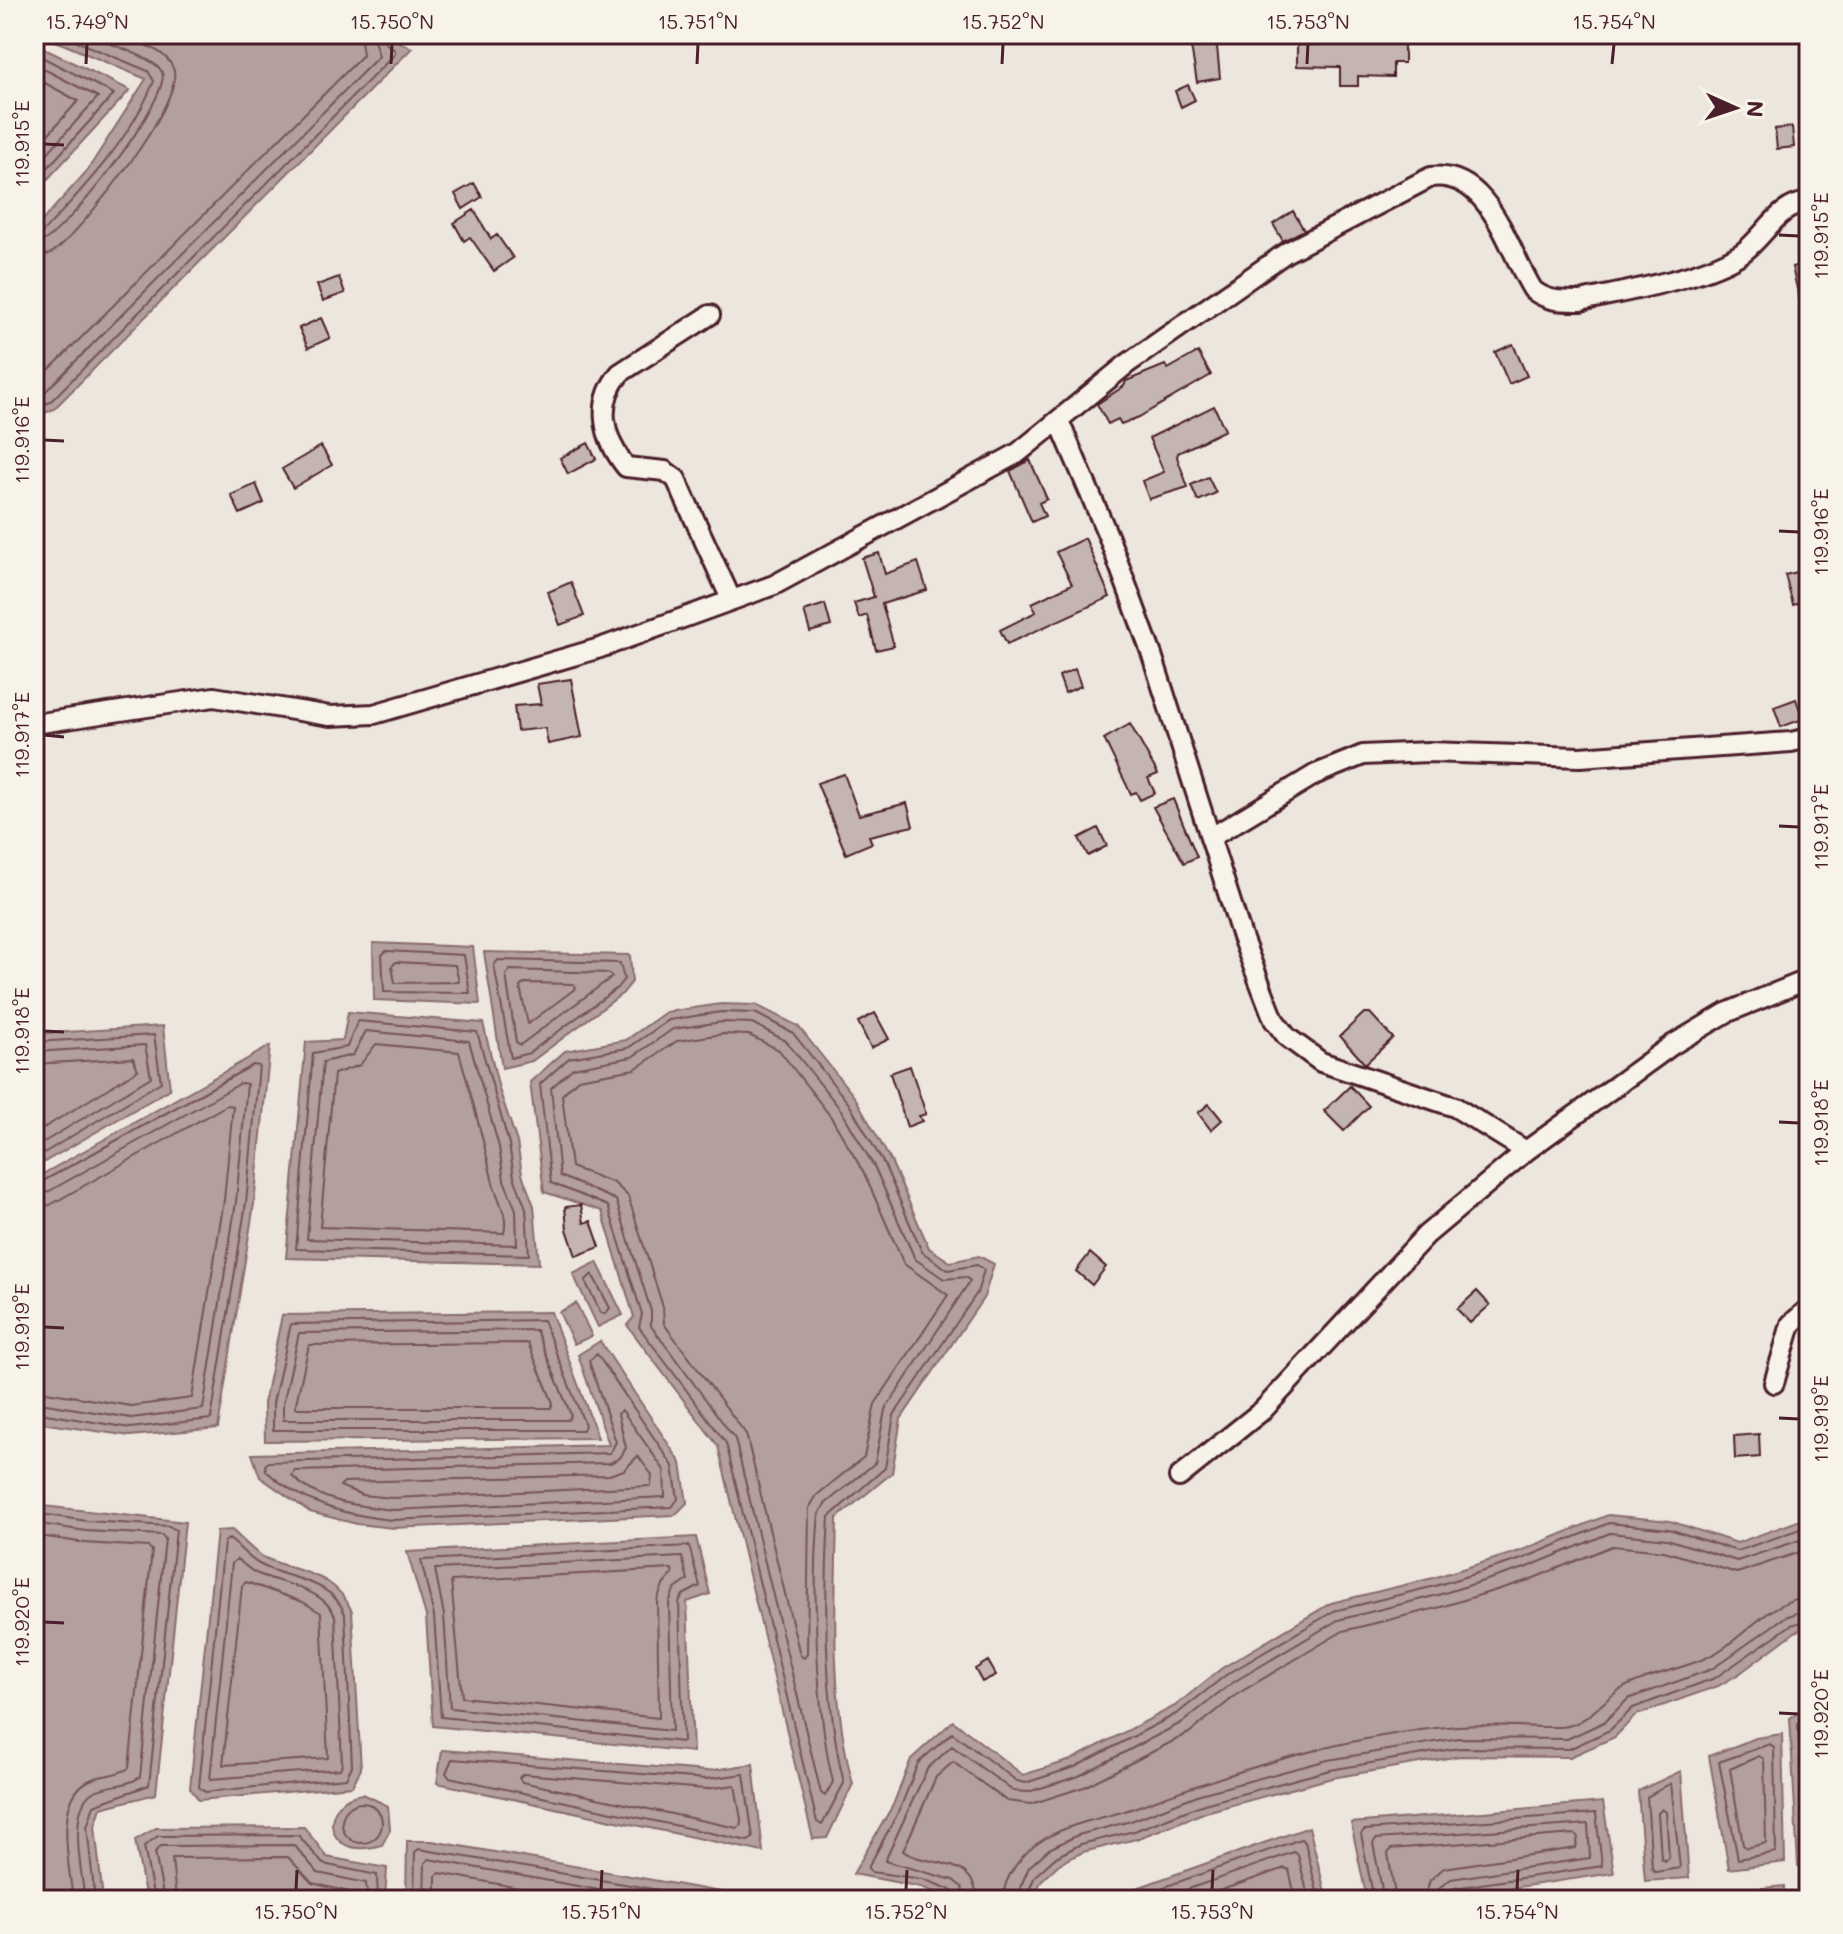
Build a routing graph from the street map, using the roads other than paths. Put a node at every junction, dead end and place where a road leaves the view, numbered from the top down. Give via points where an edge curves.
1 (1809, 202) edge
2 (710, 315) dead end
3 (1059, 421) junction
4 (731, 599) junction
5 (34, 724) edge
6 (1809, 738) edge
7 (1210, 838) junction
8 (1809, 979) edge
9 (1526, 1151) junction
10 (1809, 1308) edge
11 (1774, 1383) dead end
12 (1179, 1477) dead end

1 - 3 street via 1782,211 1747,249 1720,265 1581,301 1561,301 1533,290 1477,193 1447,175 1431,177 1287,252 1127,364
2 - 4 street via 620,373 611,384 603,417 626,467 665,471 676,479
3 - 4 street via 1018,453 947,493 774,585
3 - 7 street via 1152,655
4 - 5 street via 600,648 374,714 330,716 214,697
6 - 7 street via 1580,757 1363,755 1316,774
7 - 9 street via 1274,1020 1287,1037 1321,1062 1455,1107
8 - 9 street via 1726,1013 1672,1045
9 - 12 street via 1426,1235 1263,1410
10 - 11 street via 1791,1324

